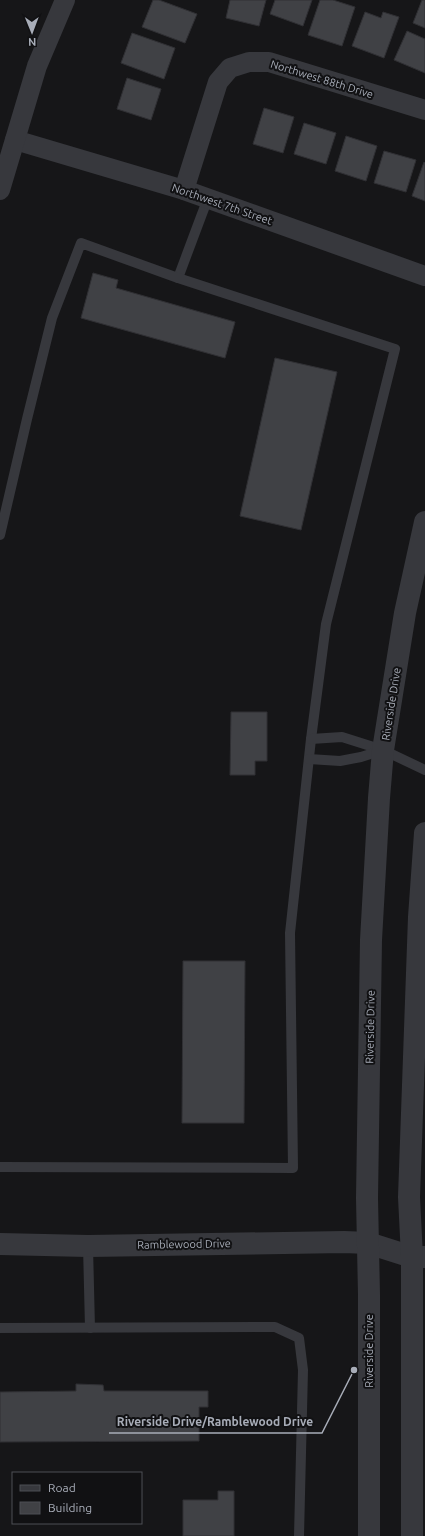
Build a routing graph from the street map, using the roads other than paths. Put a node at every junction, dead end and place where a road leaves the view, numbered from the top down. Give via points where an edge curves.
1 (66, 0) edge
2 (425, 110) edge
3 (16, 140) junction
4 (0, 190) edge
5 (184, 190) junction
6 (208, 198) junction
7 (425, 276) edge
8 (178, 278) junction
9 (425, 522) edge
10 (0, 535) edge
11 (311, 739) junction
12 (383, 750) junction
13 (309, 759) junction
14 (425, 770) edge
15 (425, 833) edge
16 (0, 1167) edge
17 (418, 1227) edge
18 (368, 1243) junction
19 (0, 1244) edge
20 (88, 1246) junction
21 (418, 1257) edge
22 (0, 1328) edge
23 (90, 1328) junction
24 (299, 1536) edge
25 (369, 1536) edge
26 (412, 1536) edge

1 - 3 street via 37,66
2 - 5 street, Northwest 88th Drive via 269,62 249,62 230,68 218,82
3 - 4 street
3 - 5 street, Northwest 7th Street
5 - 6 street, Northwest 7th Street
6 - 7 street, Northwest 7th Street
6 - 8 lane
8 - 10 lane via 81,243 52,318
8 - 11 lane via 396,349 326,624
9 - 12 street, Riverside Drive via 405,613
11 - 12 lane via 342,737
11 - 13 lane
12 - 13 lane via 340,762
12 - 14 lane
12 - 18 street, Riverside Drive via 371,940
13 - 16 lane via 290,933 293,1168
15 - 17 street via 419,916 409,1197
17 - 18 street, Ramblewood Drive
17 - 21 street
18 - 20 street, Ramblewood Drive
18 - 21 street, Ramblewood Drive
18 - 25 street, Riverside Drive
19 - 20 street, Ramblewood Drive
20 - 23 lane
21 - 26 street
22 - 23 lane
23 - 24 lane via 275,1326 299,1338 303,1370

